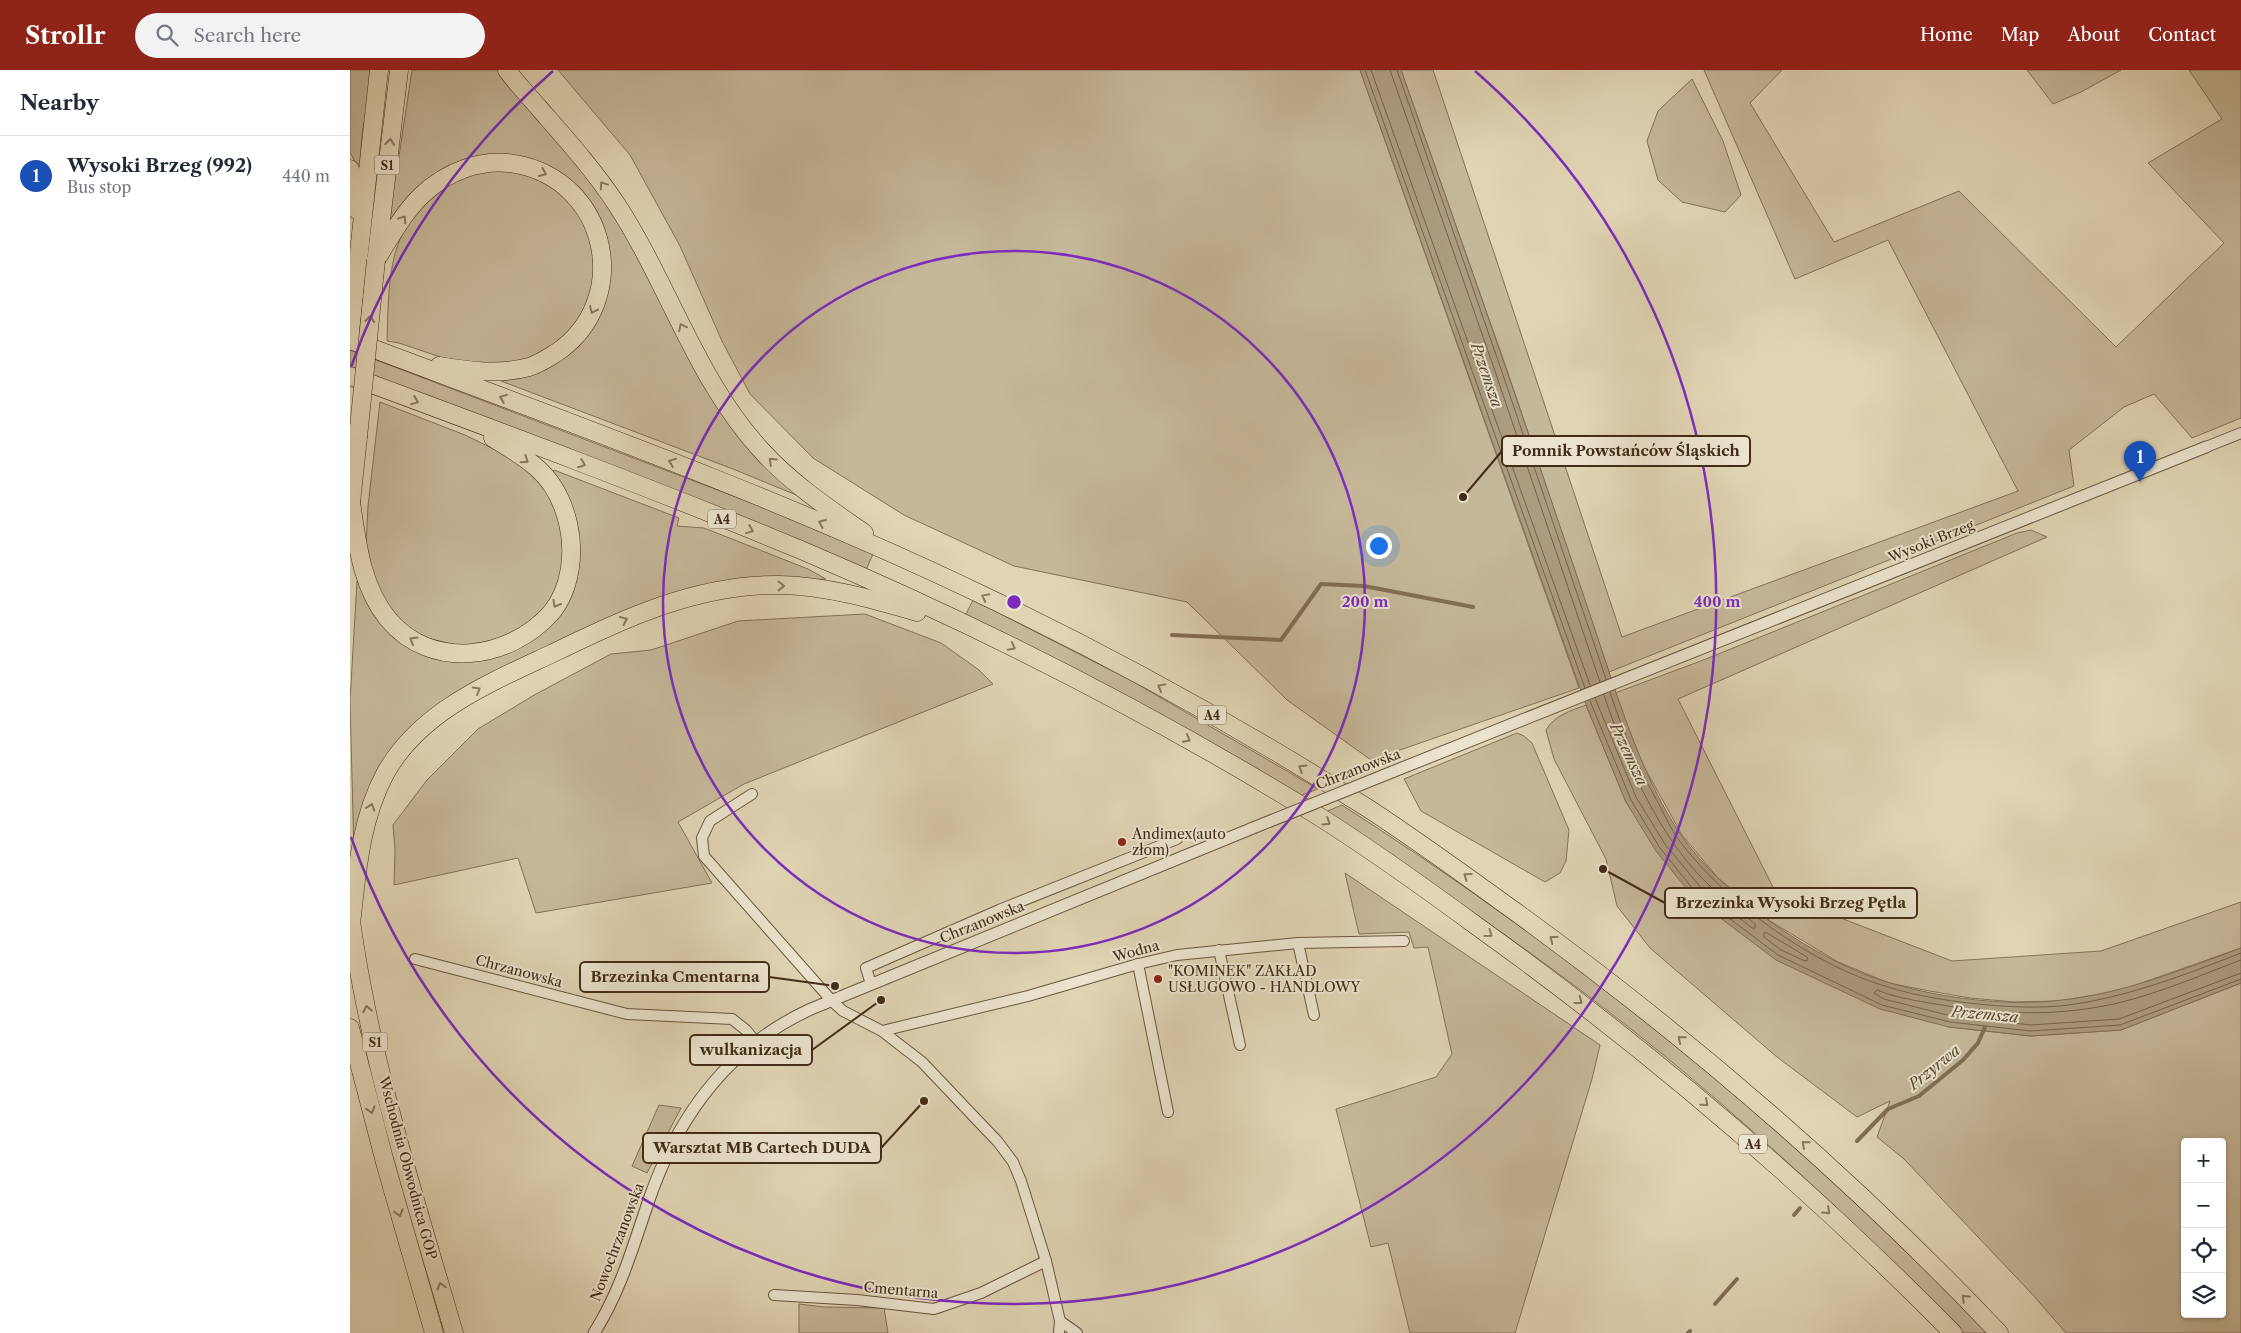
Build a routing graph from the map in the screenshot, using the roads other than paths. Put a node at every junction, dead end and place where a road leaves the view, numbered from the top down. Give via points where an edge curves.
1 (379, 70) edge
2 (399, 70) edge
3 (507, 70) edge
4 (350, 169) edge
5 (361, 227) junction
6 (376, 260) junction
7 (350, 334) edge
8 (350, 340) edge
9 (405, 361) junction
10 (350, 376) edge
11 (471, 422) junction
12 (2241, 434) edge
13 (2206, 447) joint
14 (351, 508) edge
15 (899, 556) junction
16 (968, 626) junction
17 (1558, 707) joint
18 (752, 794) dead end
19 (1177, 839) dead end
20 (351, 919) edge
21 (1404, 941) dead end
22 (1298, 943) junction
23 (1219, 950) junction
24 (415, 959) dead end
25 (1138, 964) junction
26 (871, 984) junction
27 (832, 1001) junction
28 (1314, 1015) dead end
29 (350, 1028) edge
30 (882, 1031) junction
31 (756, 1042) junction
32 (1240, 1045) dead end
33 (1168, 1112) dead end
34 (1046, 1261) junction
35 (774, 1295) dead end
36 (1060, 1321) junction
37 (434, 1333) edge
38 (454, 1333) edge
39 (594, 1333) edge
40 (1059, 1333) edge
41 (1077, 1333) edge
42 (1953, 1333) edge
43 (1999, 1333) edge

1 - 5 highway, S1
6 -> 2 highway, S1
15 -> 3 highway via 809,493 761,450 740,424 707,375 654,269 618,207 598,177
4 - 5 highway
5 - 7 highway, S1
6 -> 9 highway via 422,194 456,172 495,162 530,168 562,184 586,209 600,243 602,271 596,304 584,328 546,359 531,366 493,372
14 -> 6 highway, S1, bridge
8 - 9 highway, A4
15 -> 9 highway, A4 via 744,490
10 -> 11 highway, A4
11 -> 14 highway via 537,468 562,501 566,514 571,544 568,578 552,612 525,635 506,645 463,654 443,652 412,640 388,620 371,592 364,575
11 -> 16 highway, A4 via 801,550
12 - 13 street, Wysoki Brzeg
13 - 17 street, Wysoki Brzeg
43 -> 15 highway, A4 via 1865,1200 1706,1059 1564,947 1455,868 1368,809 1212,715 1063,635
20 -> 16 highway, Wschodnia Obwodnica GOP via 366,822 386,774 420,730 490,683 629,617 696,595 750,587 823,588
16 -> 42 highway, A4 via 1109,697 1264,784 1345,833 1487,933 1584,1004 1683,1084 1813,1197
17 - 26 street, Chrzanowska, bridge
18 - 27 street via 710,821 702,838 704,856
19 - 26 street, Chrzanowska via 999,910 866,968
38 -> 20 highway, Wschodnia Obwodnica GOP / S1 via 382,1076
21 - 22 street, Wodna
22 - 23 street, Wodna
22 - 28 street
23 - 25 street, Wodna
23 - 32 street
24 - 31 street, Chrzanowska via 627,1014 732,1019
25 - 30 street, Wodna via 1028,996
25 - 33 street
26 - 27 street, Chrzanowska
27 - 30 street via 843,1012
27 - 31 street, Chrzanowska via 792,1018
29 -> 37 highway, Wschodnia Obwodnica GOP / S1
30 - 34 street via 922,1062 1013,1162
31 - 39 street, Nowochrzanowska via 710,1085 685,1122 651,1194 618,1288
34 - 35 street, Cmentarna via 981,1293 934,1309
34 - 36 street
36 - 40 street
36 - 41 street

